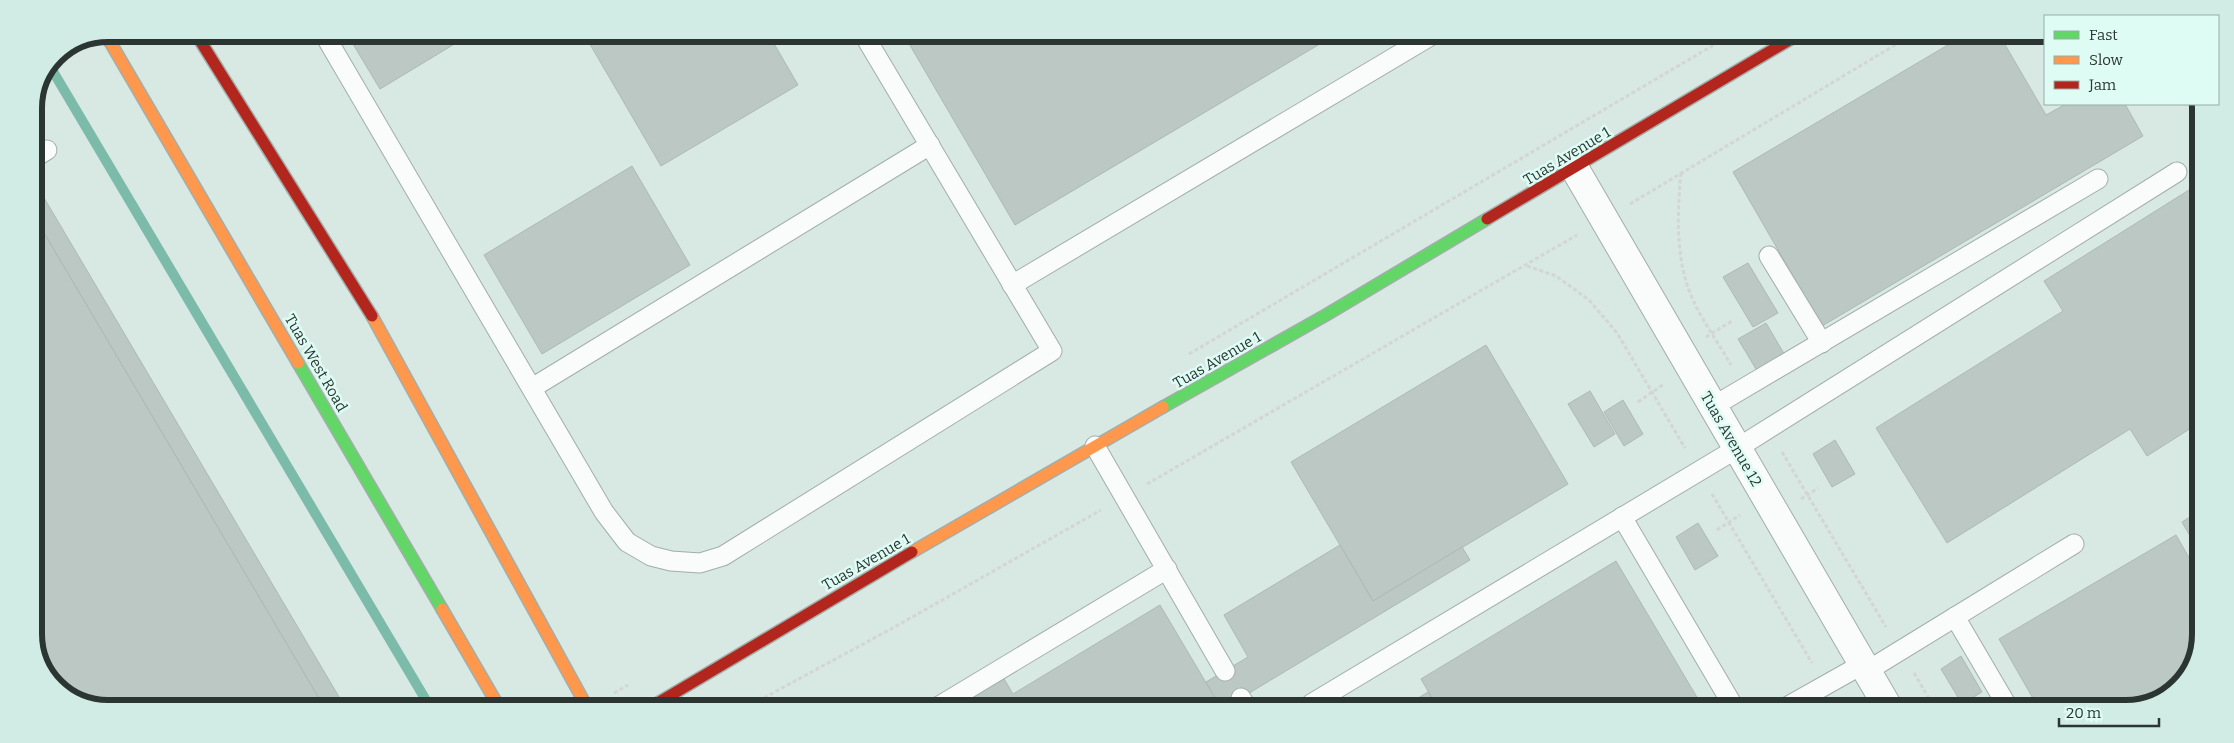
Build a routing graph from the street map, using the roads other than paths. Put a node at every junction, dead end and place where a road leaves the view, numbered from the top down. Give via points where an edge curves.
1 (111, 43) edge
2 (202, 43) edge
3 (329, 43) edge
4 (869, 43) edge
5 (1420, 43) edge
6 (1784, 43) edge
7 (930, 145) junction
8 (1574, 169) junction
9 (2177, 172) dead end
10 (2098, 179) dead end
11 (1769, 256) dead end
12 (1012, 284) junction
13 (1822, 343) junction
14 (532, 388) junction
15 (1712, 407) junction
16 (1095, 446) junction
17 (1736, 449) junction
18 (1622, 517) junction
19 (2074, 544) dead end
20 (1167, 569) junction
21 (1955, 617) junction
22 (1865, 668) junction
23 (1226, 671) dead end
24 (495, 700) edge
25 (583, 700) edge
26 (663, 700) edge
27 (949, 700) edge
28 (1318, 700) edge
29 (1730, 700) edge
30 (1801, 700) edge
31 (1884, 700) edge
32 (2004, 700) edge

1 - 24 main road, Tuas West Road
2 - 25 main road via 366,304
3 - 14 lane
4 - 7 lane
5 - 12 lane
6 - 8 main road, Tuas Avenue 1
7 - 12 lane
7 - 14 lane
8 - 15 street, Tuas Avenue 12
8 - 16 main road, Tuas Avenue 1
9 - 17 lane
10 - 13 lane
11 - 13 lane
12 - 14 lane via 1052,351 722,556 700,563 651,556 627,542 604,512
13 - 15 lane
15 - 17 street, Tuas Avenue 12
16 - 20 lane
16 - 26 main road, Tuas Avenue 1
17 - 18 lane
17 - 22 street, Tuas Avenue 12
18 - 28 lane
18 - 29 lane
19 - 21 lane
20 - 23 lane
20 - 27 lane
21 - 22 lane
21 - 32 lane
22 - 30 lane
22 - 31 street, Tuas Avenue 12

